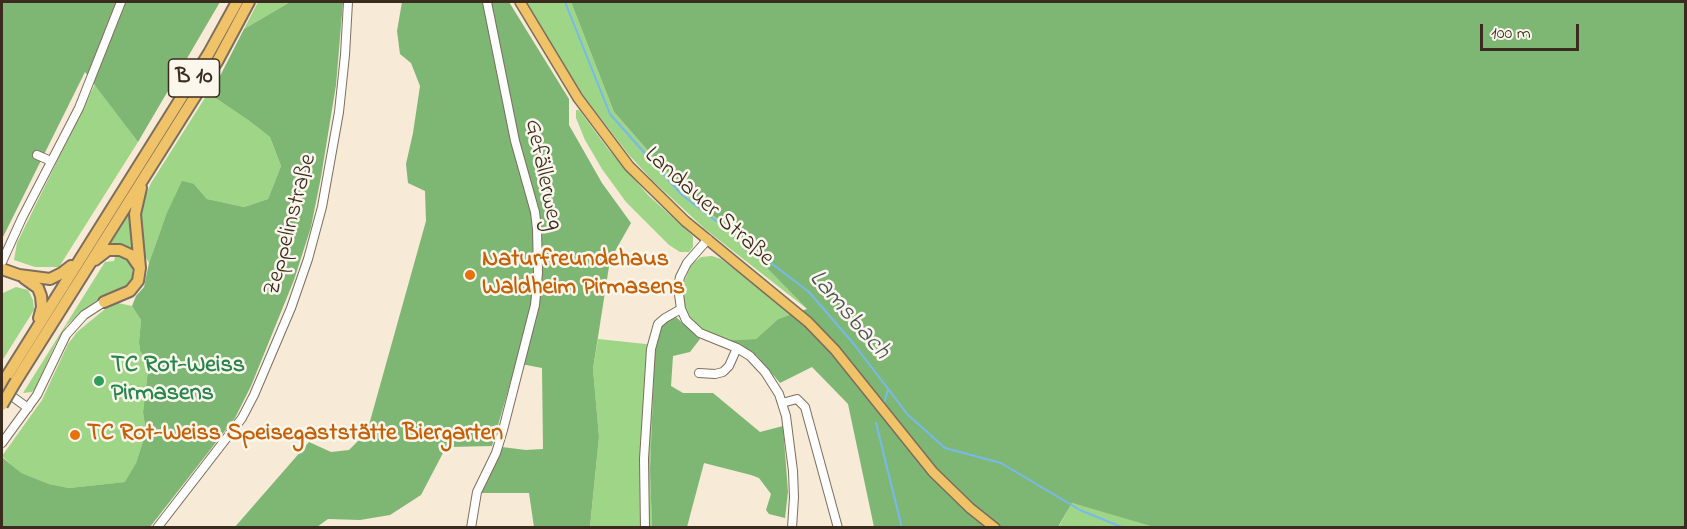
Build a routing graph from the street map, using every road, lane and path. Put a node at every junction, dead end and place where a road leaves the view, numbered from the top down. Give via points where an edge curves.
1 (121, 2) edge
2 (237, 2) edge
3 (249, 2) edge
4 (348, 2) edge
5 (487, 2) edge
6 (520, 2) edge
7 (37, 154) dead end
8 (51, 161) junction
9 (151, 166) junction
10 (708, 239) junction
11 (82, 255) junction
12 (2, 262) edge
13 (140, 268) junction
14 (2, 269) edge
15 (84, 272) junction
16 (19, 275) junction
17 (104, 302) joint
18 (681, 309) junction
19 (33, 333) junction
20 (736, 348) junction
21 (699, 373) dead end
22 (2, 384) edge
23 (2, 389) edge
24 (782, 403) junction
25 (2, 405) edge
26 (28, 408) junction
27 (2, 443) edge
28 (157, 528) edge
29 (471, 528) edge
30 (645, 528) edge
31 (792, 528) edge
32 (837, 528) edge
33 (995, 528) edge

1 - 8 street via 79,108
2 - 11 highway, B 10
3 - 9 highway, B 10 via 218,60
4 - 28 street, Zeppelinstraße via 339,112 322,207 291,308 242,418
5 - 29 street, Gefällerweg via 515,141 535,212 538,273 535,305 503,430 477,492
6 - 10 main road, Landauer Straße via 578,98 612,145 648,187
7 - 8 street
8 - 12 street
9 - 13 highway via 135,213
9 - 15 highway, B 10
10 - 18 street via 680,277
10 - 33 main road, Landauer Straße via 808,322 933,472
11 - 16 highway via 69,269 50,279
11 - 19 highway, B 10
13 - 15 highway via 131,255 115,249 101,254
13 - 17 highway via 135,287
14 - 16 highway
15 - 25 highway, B 10, bridge
16 - 19 highway via 38,288 41,296 42,307
17 - 26 street via 84,315 66,335
18 - 20 street via 700,333
18 - 30 street via 658,324 651,349 644,459
19 - 22 highway, B 10
20 - 21 street via 723,372
20 - 24 street via 765,372
23 - 26 street
24 - 31 street via 793,471
24 - 32 street via 796,399 805,407
26 - 27 street

